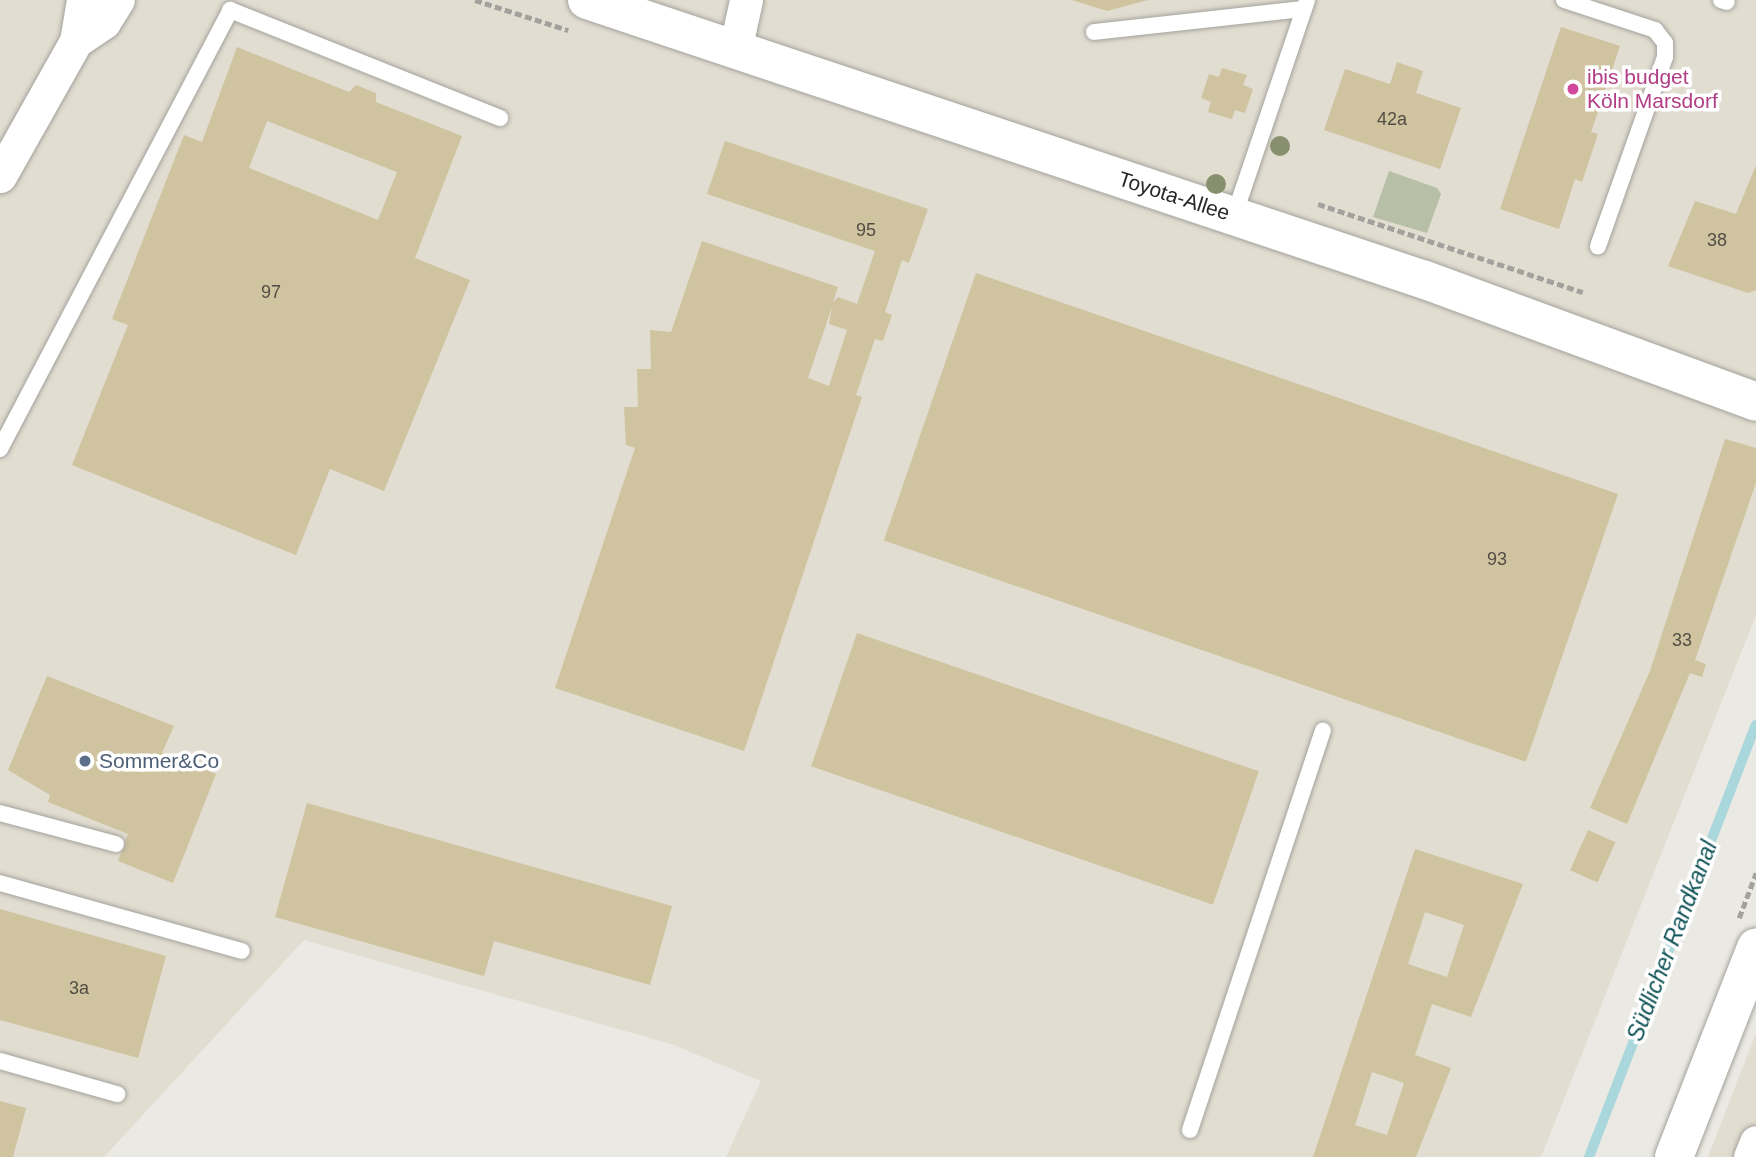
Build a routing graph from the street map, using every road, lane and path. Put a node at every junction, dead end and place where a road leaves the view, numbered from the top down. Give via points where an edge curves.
1 (83, 0) edge
2 (118, 0) edge
3 (587, 0) edge
4 (746, 0) edge
5 (1564, 0) edge
6 (1306, 5) edge
7 (1094, 33) dead end
8 (76, 41) junction
9 (735, 50) junction
10 (500, 118) dead end
11 (0, 176) edge
12 (1234, 216) junction
13 (1598, 246) dead end
14 (1756, 402) edge
15 (0, 449) edge
16 (1323, 731) dead end
17 (0, 813) edge
18 (116, 844) dead end
19 (0, 883) edge
20 (1756, 948) edge
21 (242, 951) dead end
22 (0, 1061) edge
23 (117, 1094) dead end
24 (1190, 1130) dead end
25 (1756, 1142) edge
26 (1674, 1157) edge
27 (1751, 1157) edge

1 - 8 street
2 - 8 street via 104,22
3 - 9 street, Toyota-Allee
4 - 9 street
5 - 13 lane via 1655,30 1665,43 1665,57
6 - 7 lane
6 - 12 lane
8 - 11 street
9 - 12 street, Toyota-Allee
10 - 15 lane via 230,10
12 - 14 street, Toyota-Allee via 1623,350
16 - 24 lane
17 - 18 lane
19 - 21 lane
20 - 26 street
22 - 23 lane
25 - 27 street

